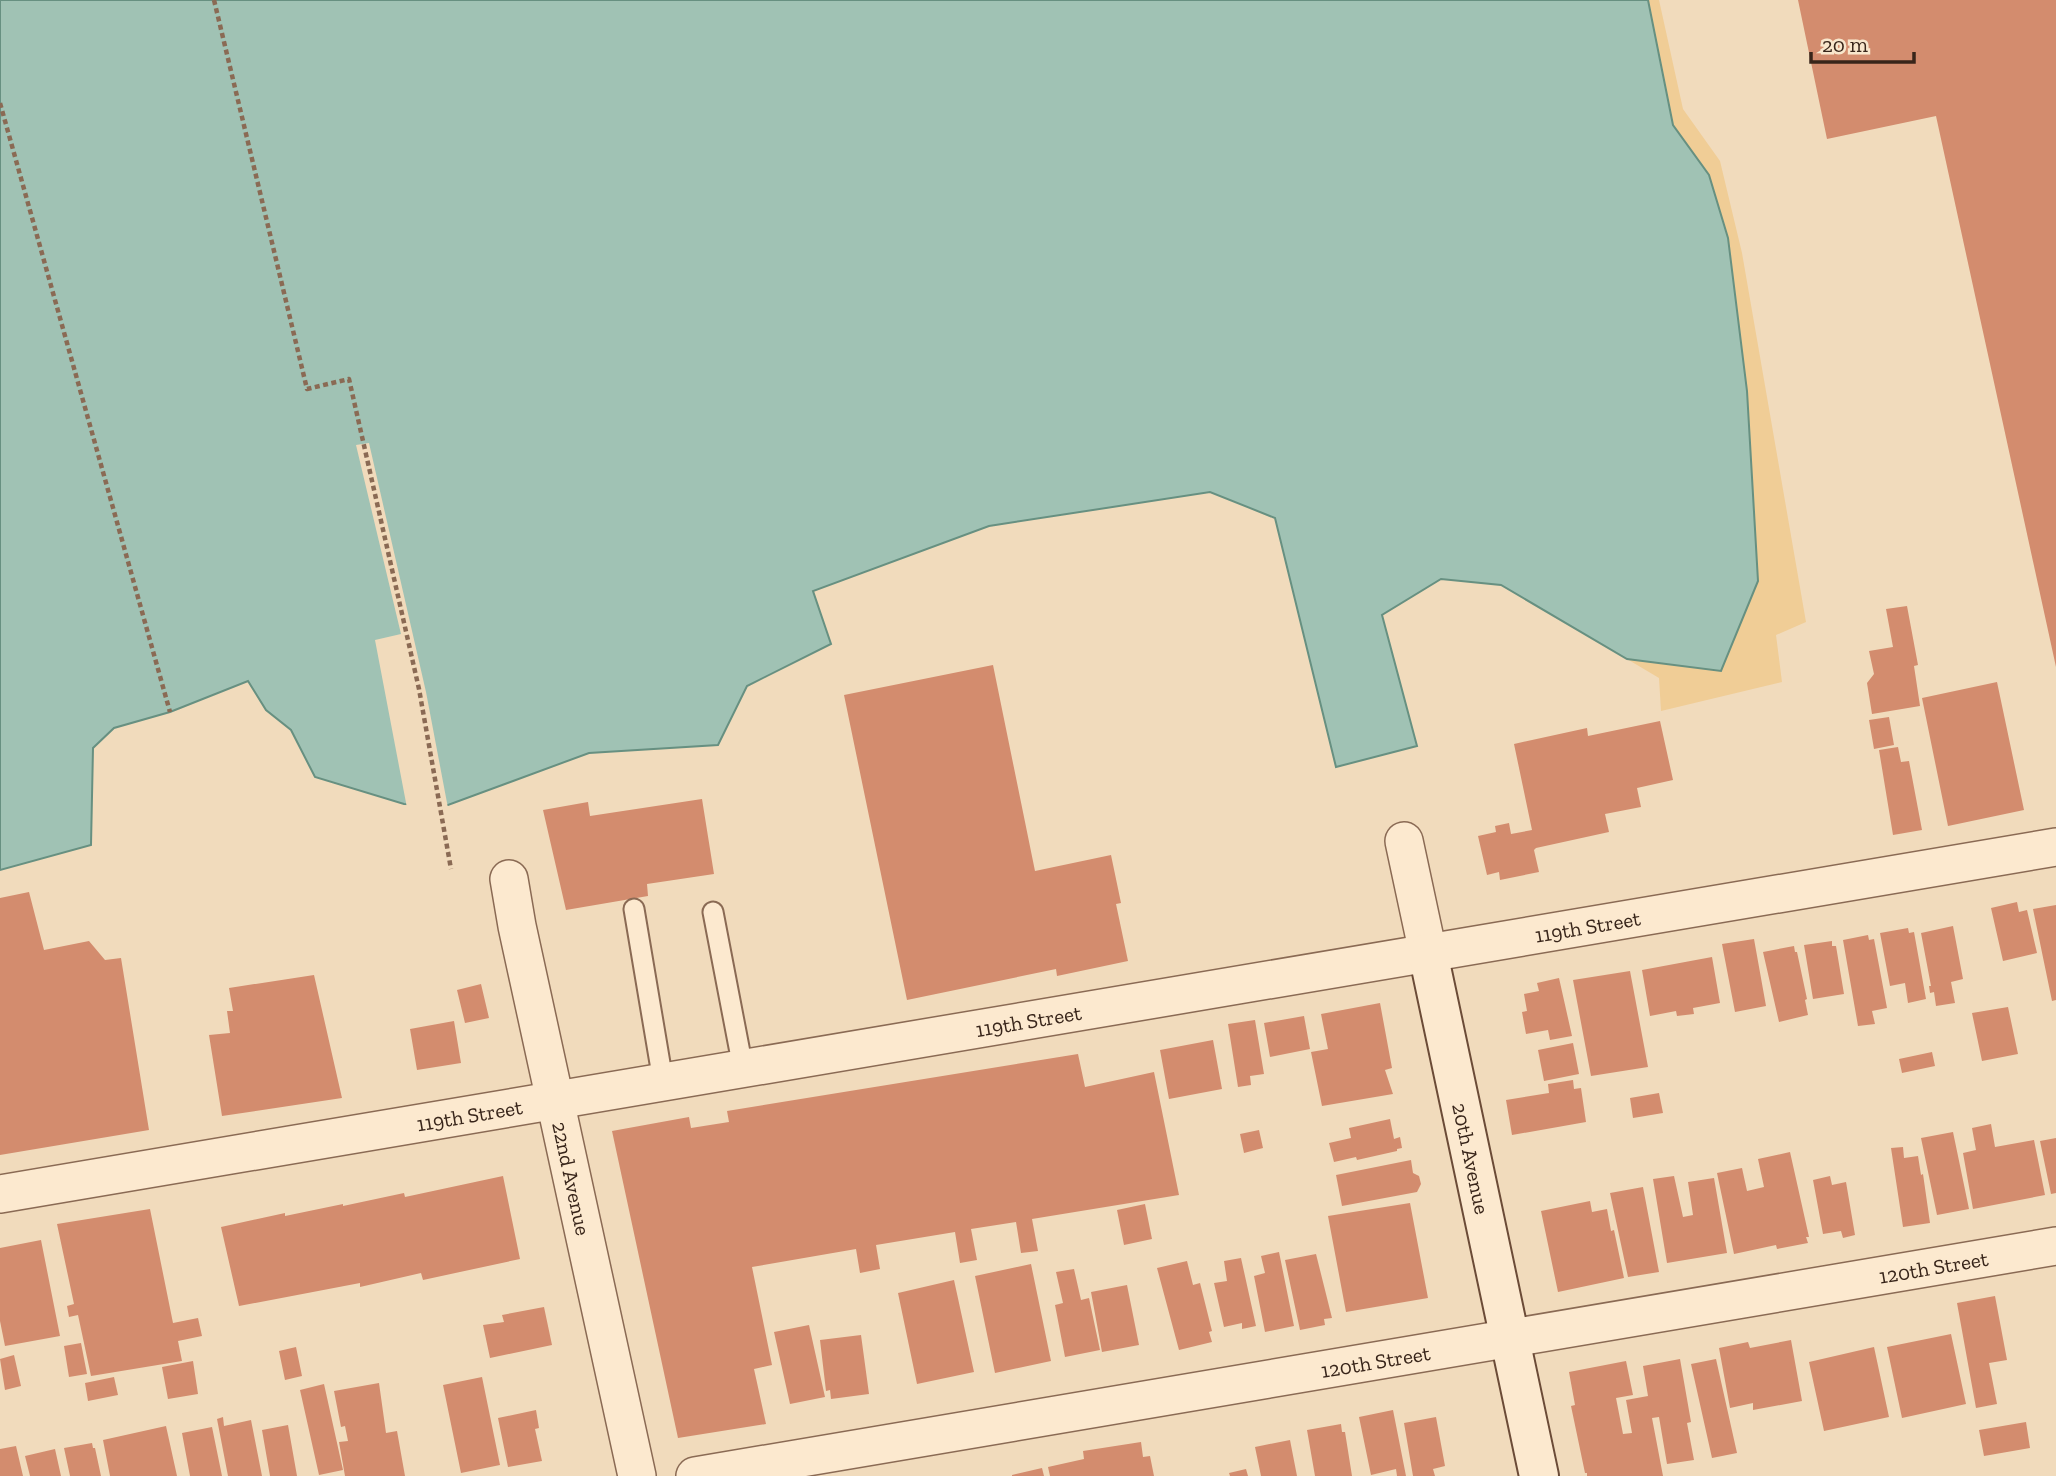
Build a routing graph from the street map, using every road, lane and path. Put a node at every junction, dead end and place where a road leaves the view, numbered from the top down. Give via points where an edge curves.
1 (214, 0) edge
2 (0, 103) edge
3 (170, 712) dead end
4 (1404, 841) dead end
5 (2056, 847) edge
6 (451, 869) dead end
7 (509, 879) dead end
8 (634, 909) dead end
9 (713, 912) dead end
10 (1427, 953) junction
11 (743, 1068) junction
12 (663, 1082) junction
13 (556, 1100) junction
14 (0, 1194) edge
15 (2056, 1246) edge
16 (1510, 1339) junction
17 (637, 1476) edge
18 (695, 1476) edge
19 (1539, 1476) edge

1 - 6 path via 307,388 348,379 419,689
2 - 3 path
4 - 10 street, 20th Avenue
5 - 10 street, 119th Street
7 - 13 street, 22nd Avenue
8 - 12 lane
9 - 11 lane
10 - 11 street, 119th Street
10 - 16 street, 20th Avenue
11 - 12 street, 119th Street
12 - 13 street, 119th Street
13 - 14 street, 119th Street
13 - 17 street, 22nd Avenue
15 - 16 street, 120th Street
16 - 18 street, 120th Street
16 - 19 street, 20th Avenue

